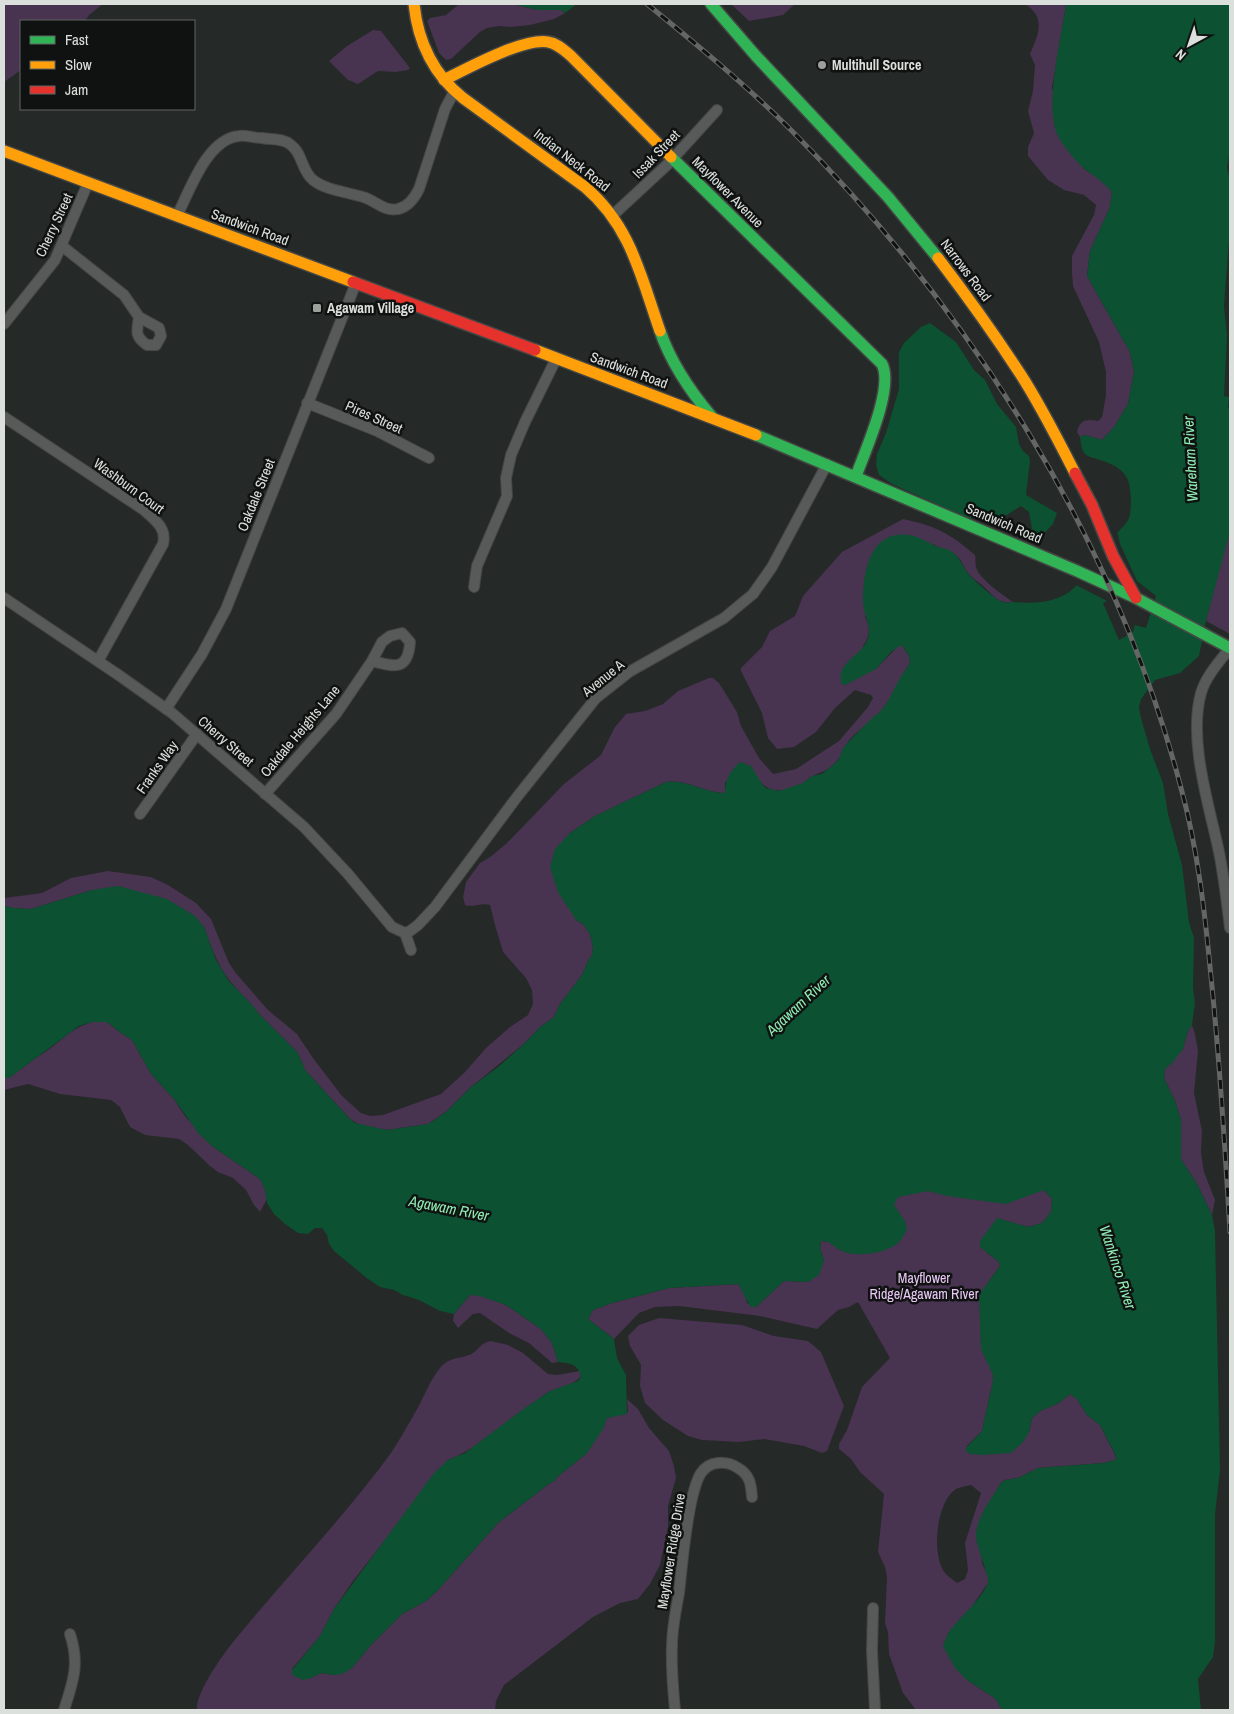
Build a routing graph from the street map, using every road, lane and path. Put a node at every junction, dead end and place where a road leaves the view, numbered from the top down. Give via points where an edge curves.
1 (414, 4) edge
2 (711, 4) edge
3 (444, 80) junction
4 (455, 90) junction
5 (716, 110) dead end
6 (4, 151) edge
7 (673, 159) junction
8 (88, 183) junction
9 (177, 216) junction
10 (613, 216) junction
11 (62, 246) junction
12 (356, 283) junction
13 (139, 317) dead end
14 (4, 324) edge
15 (556, 359) junction
16 (307, 403) junction
17 (4, 417) edge
18 (712, 417) junction
19 (429, 458) dead end
20 (827, 464) junction
21 (856, 476) junction
22 (474, 586) dead end
23 (4, 598) edge
24 (1136, 598) junction
25 (1230, 648) edge
26 (372, 660) dead end
27 (98, 661) junction
28 (166, 709) junction
29 (197, 734) junction
30 (265, 794) junction
31 (140, 814) dead end
32 (1230, 928) edge
33 (405, 932) junction
34 (411, 950) dead end
35 (752, 1497) dead end
36 (873, 1608) dead end
37 (70, 1634) dead end
38 (64, 1710) edge
39 (675, 1710) edge
40 (875, 1710) edge

1 - 3 main road, Indian Neck Road via 422,44
2 - 24 main road, Narrows Road via 888,197 976,308 1051,426
3 - 4 main road, Indian Neck Road
3 - 7 main road, Mayflower Avenue via 523,45 551,42 571,56
4 - 9 street via 445,109 419,189 414,198 401,208 387,208 316,182 306,172 298,152 287,142 239,136 214,148
4 - 10 main road, Indian Neck Road via 575,179
5 - 7 street, Issak Street
6 - 8 main road, Sandwich Road
7 - 10 street, Issak Street
7 - 21 main road, Mayflower Avenue via 883,366 882,397
8 - 9 main road, Sandwich Road
8 - 11 street, Cherry Street
9 - 12 main road, Sandwich Road
10 - 18 main road, Indian Neck Road via 628,241 672,359 684,383
11 - 13 street via 124,296
11 - 14 street, Cherry Street via 47,271
12 - 15 main road, Sandwich Road
12 - 16 street, Oakdale Street
15 - 18 main road, Sandwich Road
15 - 22 street via 514,446 506,478 508,496 477,566
16 - 19 street, Pires Street
16 - 28 street, Oakdale Street via 219,624
17 - 27 street, Washburn Court via 144,510 164,531 163,544
18 - 20 main road, Sandwich Road
20 - 21 main road, Sandwich Road
20 - 33 street, Avenue A via 772,567 753,594 717,623 630,672 596,698 435,906 410,932
21 - 24 main road, Sandwich Road
23 - 27 street, Cherry Street
24 - 25 main road, Sandwich Road
25 - 32 street via 1206,682 1197,724
26 - 30 street, Oakdale Heights Lane via 336,714
27 - 28 street, Cherry Street
28 - 29 street, Cherry Street
29 - 30 street, Cherry Street
29 - 31 street, Franks Way
30 - 33 street, Cherry Street via 323,847 392,926
33 - 34 street
35 - 39 street, Mayflower Ridge Drive via 748,1477 729,1464 711,1465 698,1478 672,1642
36 - 40 street
37 - 38 street via 76,1665

